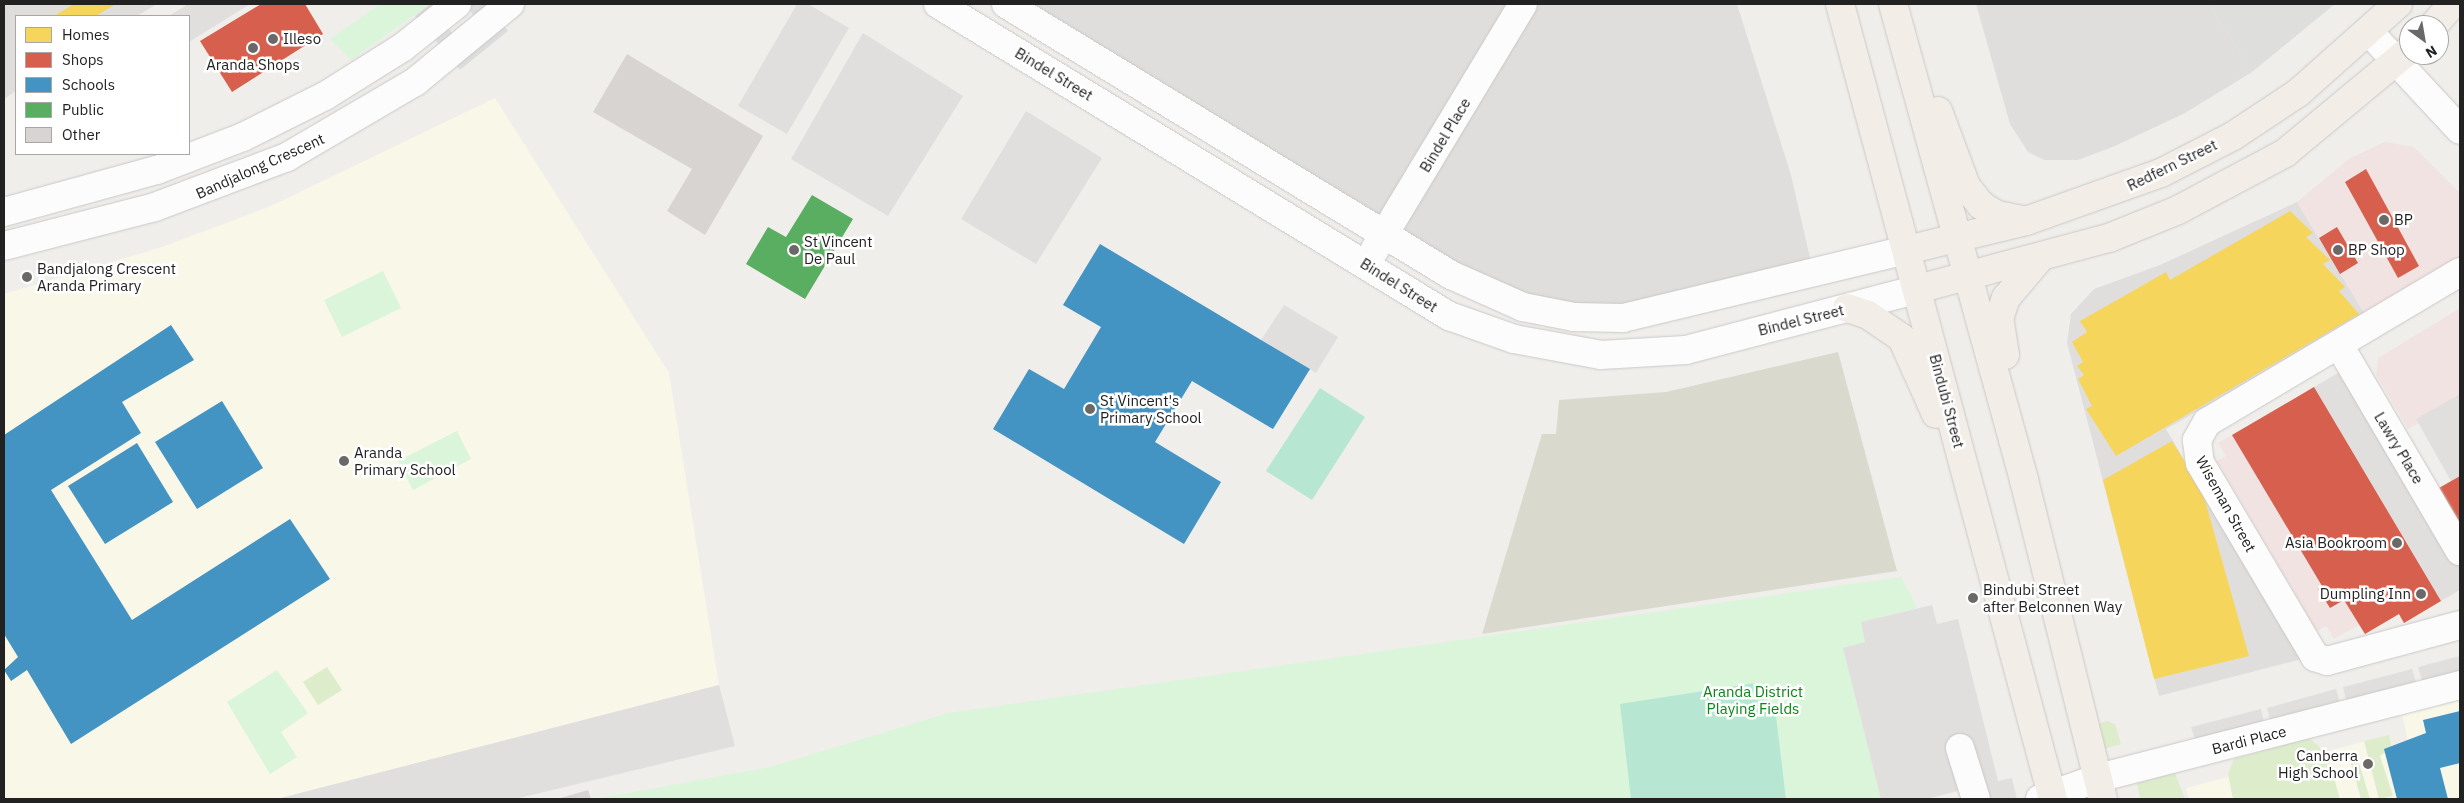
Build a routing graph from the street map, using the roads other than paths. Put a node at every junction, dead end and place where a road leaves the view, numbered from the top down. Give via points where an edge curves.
1 (457, 4) edge
2 (938, 4) edge
3 (1006, 4) edge
4 (1523, 4) edge
5 (1840, 4) edge
6 (1893, 4) edge
7 (2398, 4) edge
8 (2452, 4) edge
9 (503, 10) edge
10 (2443, 15) edge
11 (1901, 33) junction
12 (2370, 33) junction
13 (2399, 53) edge
14 (2399, 59) edge
15 (2410, 65) edge
16 (1166, 101) junction
17 (2460, 130) edge
18 (1146, 131) junction
19 (4, 212) edge
20 (2026, 221) junction
21 (1384, 235) junction
22 (1957, 237) junction
23 (4, 246) edge
24 (1907, 250) junction
25 (2039, 259) junction
26 (1366, 265) junction
27 (2460, 272) edge
28 (1968, 277) junction
29 (1918, 289) junction
30 (1847, 308) junction
31 (1563, 315) junction
32 (2339, 345) junction
33 (1558, 348) junction
34 (2024, 480) junction
35 (1974, 505) junction
36 (2460, 550) edge
37 (2460, 625) edge
38 (2460, 685) edge
39 (1960, 748) dead end
40 (2101, 788) edge
41 (2048, 798) edge
42 (1976, 799) edge

1 - 19 street via 426,29 325,96 243,137 157,170
2 - 18 street, Bindel Street
3 - 16 street
4 - 21 street, Bindel Place
5 - 24 main road, Bindubi Street
6 - 11 main road
7 - 12 main road, Redfern Street
8 - 10 main road
9 - 23 street, Bandjalong Crescent via 448,56 365,114 287,157 179,200
11 - 20 main road via 1946,126 1966,186 1981,205 1997,215
11 - 22 main road
12 - 13 street
12 - 20 main road, Redfern Street via 2298,93 2233,136 2109,195
14 - 25 main road via 2285,153 2233,182 2118,234
15 - 17 street
16 - 18 street
16 - 21 street
18 - 26 street, Bindel Street
20 - 22 main road, Redfern Street
21 - 26 street, Bindel Place
21 - 31 street via 1474,288 1524,307
22 - 24 main road, Redfern Street
22 - 28 main road
24 - 29 main road, Bindubi Street
24 - 31 street via 1670,310 1623,318
25 - 28 main road
25 - 34 main road via 2006,298 1999,319
26 - 33 street, Bindel Street via 1449,316
27 - 32 street, Wiseman Street
28 - 29 main road
28 - 34 main road
29 - 30 street, Bindel Street
29 - 35 main road, Bindubi Street
30 - 33 street, Bindel Street via 1686,350 1630,355
30 - 35 main road via 1868,315 1902,338
31 - 33 street
32 - 36 street, Lawry Place
32 - 37 street, Wiseman Street via 2207,422 2196,440 2200,463 2315,657 2327,661
34 - 40 main road
35 - 41 main road, Bindubi Street
38 - 40 street, Bardi Place
39 - 42 street
40 - 41 street, Bardi Place

